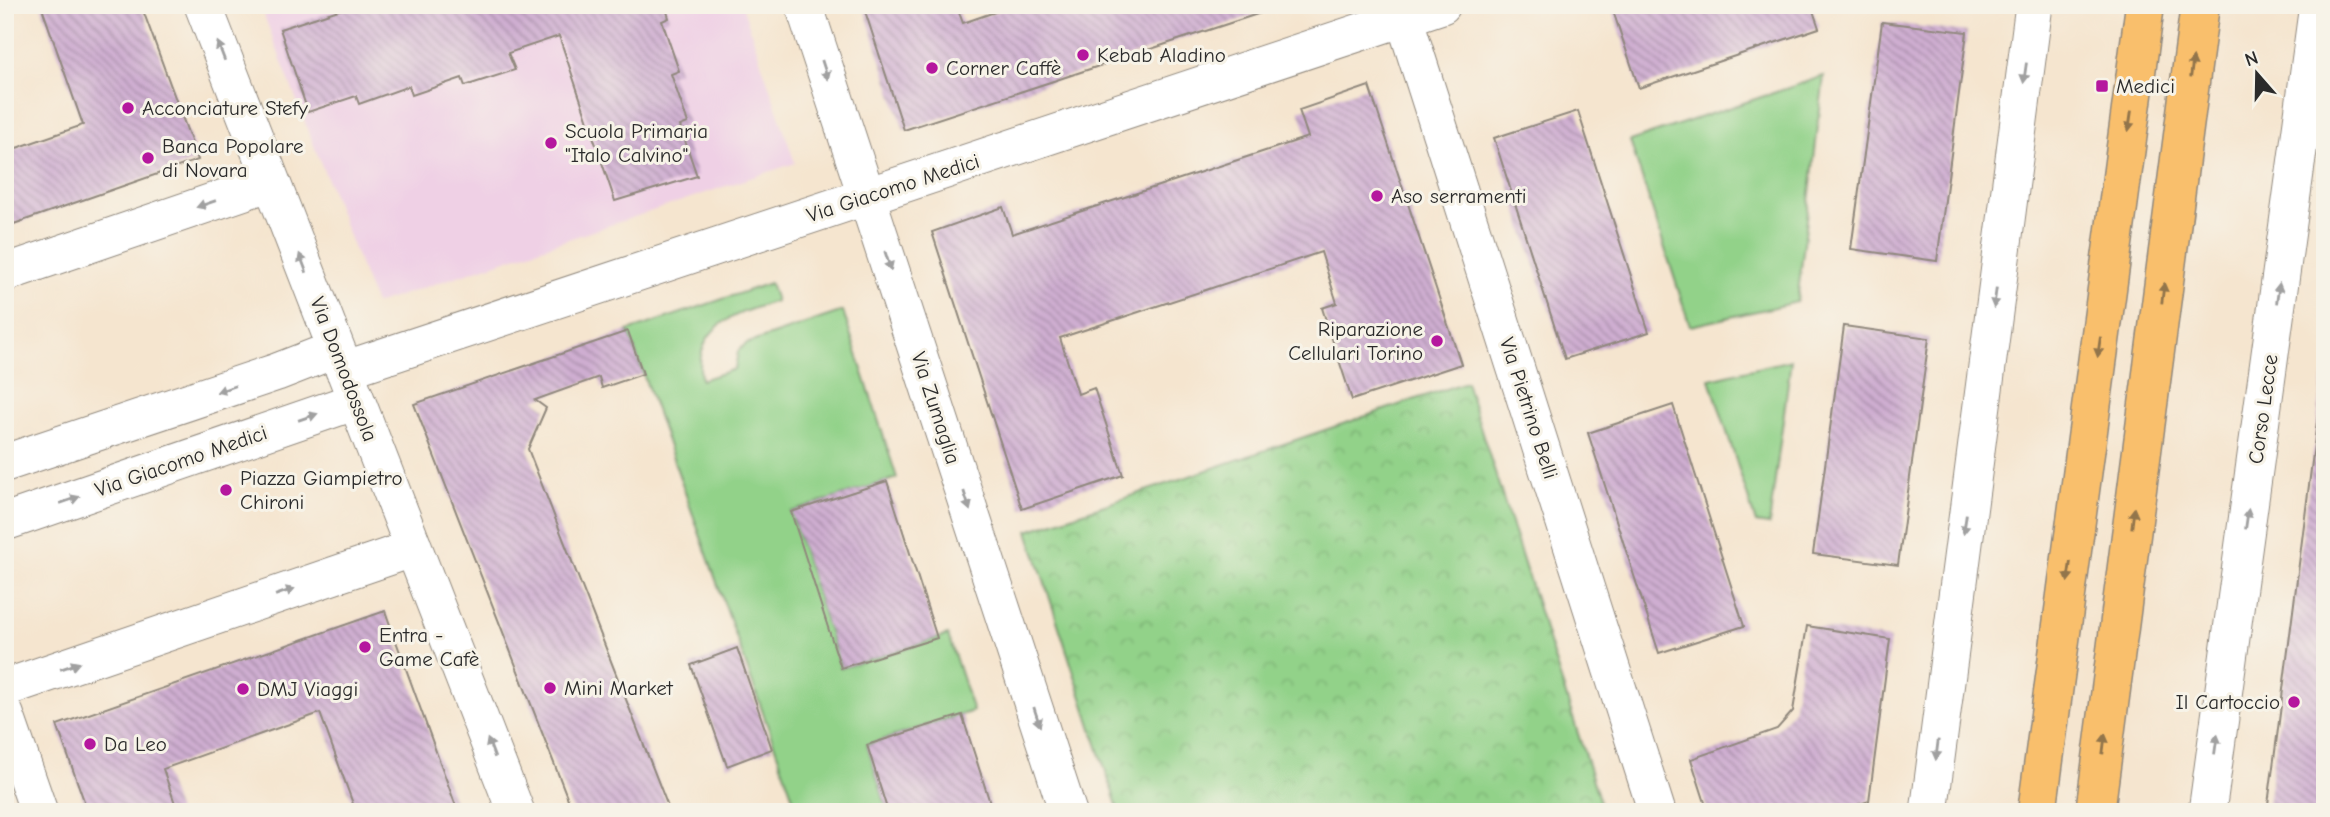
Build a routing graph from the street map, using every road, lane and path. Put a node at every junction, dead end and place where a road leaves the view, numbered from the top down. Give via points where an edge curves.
1 (203, 5) edge
2 (804, 5) edge
3 (1442, 5) edge
4 (2034, 5) edge
5 (2145, 5) edge
6 (2200, 5) edge
7 (2318, 5) edge
8 (1402, 12) edge
9 (271, 182) junction
10 (867, 196) junction
11 (5, 274) edge
12 (346, 374) junction
13 (5, 464) edge
14 (5, 522) edge
15 (414, 548) junction
16 (5, 688) edge
17 (5, 714) edge
18 (39, 812) edge
19 (516, 812) edge
20 (1068, 812) edge
21 (1657, 812) edge
22 (1929, 812) edge
23 (2037, 812) edge
24 (2095, 812) edge
25 (2207, 812) edge

9 -> 1 street, Via Domodossola
2 -> 10 street, Via Zumaglia
3 - 8 street, Via Giacomo Medici
4 -> 22 street
5 -> 23 main road
24 -> 6 main road
25 -> 7 street, Corso Lecce
8 - 10 street, Via Giacomo Medici
8 - 21 street, Via Pietrino Belli
9 -> 11 street
12 -> 9 street, Via Domodossola
10 - 12 street, Via Giacomo Medici
10 -> 20 street, Via Zumaglia
12 -> 13 street, Via Giacomo Medici via 277,372
14 -> 12 street, Via Giacomo Medici
12 - 15 street, Via Domodossola
16 -> 15 street
19 -> 15 street, Via Domodossola
17 - 18 street

